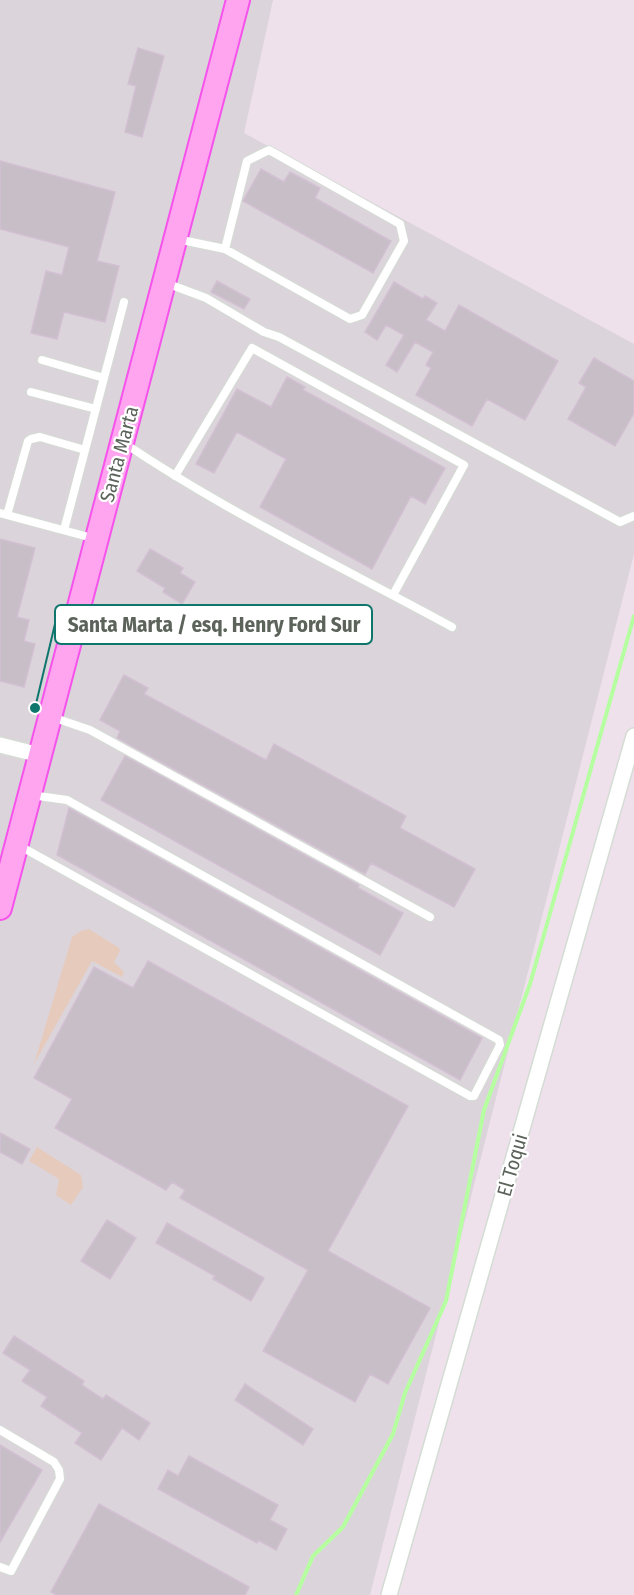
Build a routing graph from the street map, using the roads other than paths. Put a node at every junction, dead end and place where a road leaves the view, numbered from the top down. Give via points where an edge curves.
1 (238, 0) edge
2 (176, 239) junction
3 (225, 249) junction
4 (164, 282) junction
5 (124, 302) dead end
6 (42, 360) dead end
7 (104, 378) junction
8 (31, 392) dead end
9 (96, 409) junction
10 (122, 442) junction
11 (86, 450) junction
12 (175, 476) junction
13 (4, 514) edge
14 (634, 516) edge
15 (64, 530) junction
16 (97, 540) junction
17 (393, 595) junction
18 (452, 627) dead end
19 (51, 716) junction
20 (634, 736) edge
21 (0, 745) edge
22 (40, 755) junction
23 (30, 795) junction
24 (17, 844) junction
25 (0, 908) edge
26 (429, 917) dead end
27 (0, 1430) edge
28 (0, 1567) edge
29 (390, 1595) edge

1 - 2 main road, Santa Marta
2 - 3 lane
2 - 4 main road, Santa Marta
3 - 3 lane via 350,319 362,315 404,241 400,224 268,150 247,161
4 - 10 main road, Santa Marta
4 - 14 lane via 206,298 620,522
5 - 7 lane
6 - 7 lane
7 - 9 lane
8 - 9 lane
9 - 11 lane
10 - 12 lane
10 - 16 main road, Santa Marta
11 - 13 lane via 40,437 28,441
11 - 15 lane
12 - 17 lane
12 - 17 lane via 252,348 464,465
13 - 15 lane
15 - 16 lane
16 - 19 main road, Santa Marta
17 - 18 lane
19 - 22 main road, Santa Marta
19 - 26 lane via 90,730
20 - 29 street, El Toqui
21 - 22 street
22 - 23 main road, Santa Marta
23 - 24 main road, Santa Marta
23 - 24 lane via 68,800 499,1040 500,1045 474,1096 470,1096
24 - 25 main road, Santa Marta
27 - 28 lane via 54,1462 60,1479 11,1571

